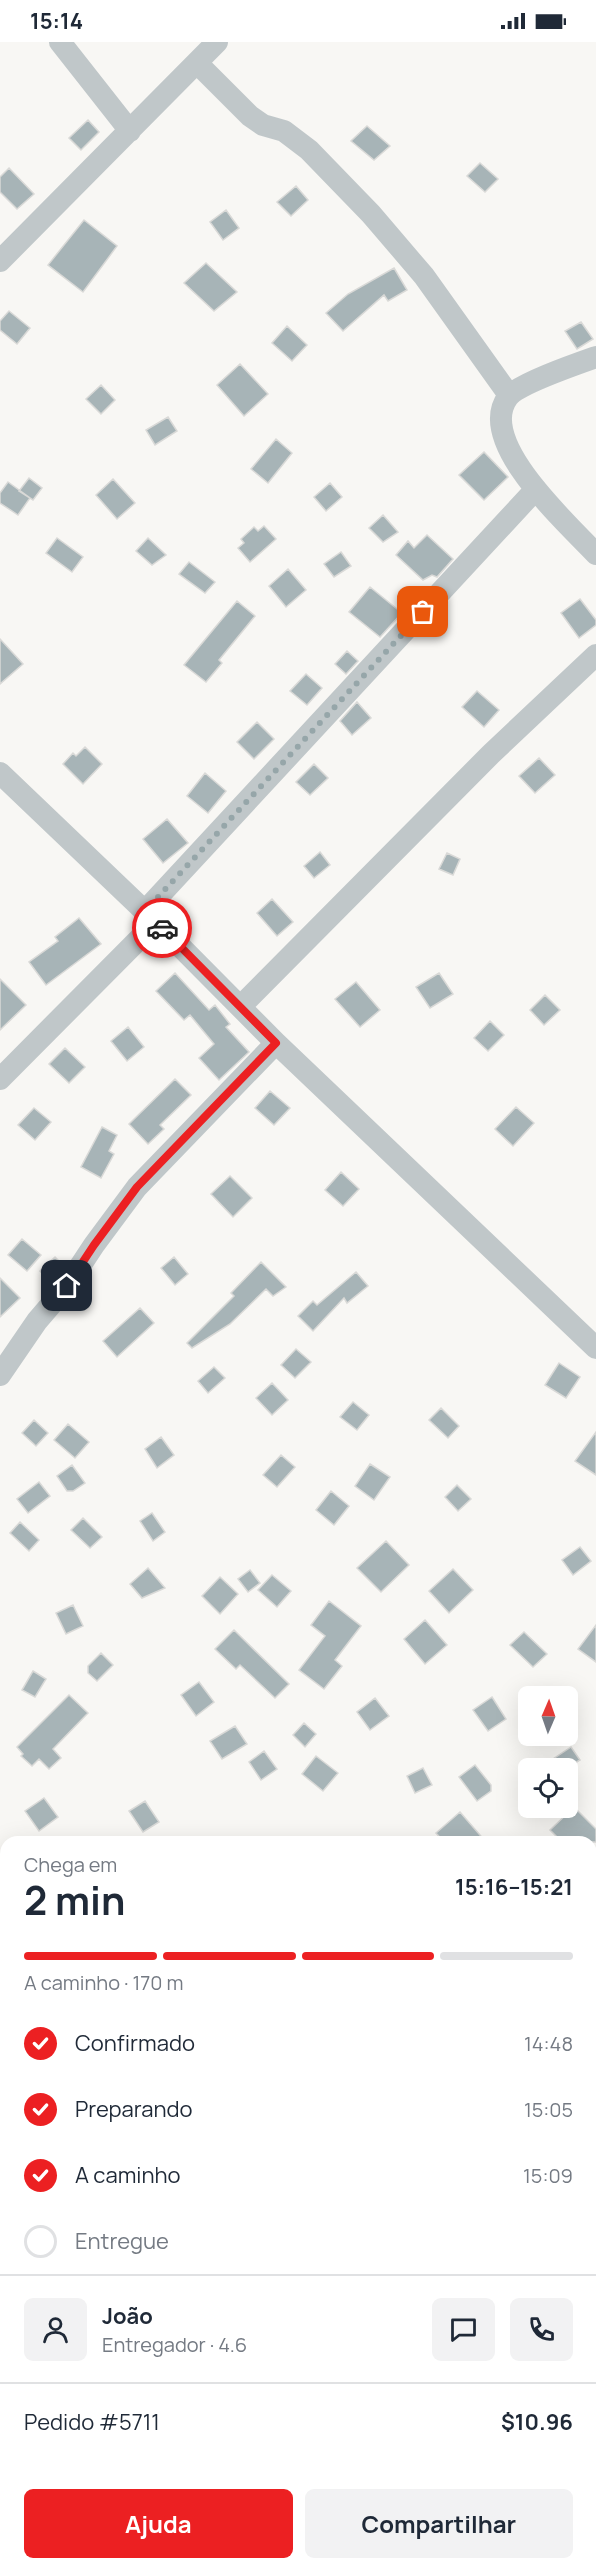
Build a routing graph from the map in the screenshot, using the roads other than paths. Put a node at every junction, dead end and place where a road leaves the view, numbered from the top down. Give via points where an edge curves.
1 (60, 42) edge
2 (217, 42) edge
3 (197, 63) junction
4 (130, 131) junction
5 (0, 261) edge
6 (596, 357) edge
7 (509, 395) junction
8 (536, 489) junction
9 (596, 554) edge
10 (596, 655) edge
11 (0, 773) edge
12 (151, 917) junction
13 (241, 1006) junction
14 (276, 1043) junction
15 (0, 1079) edge
16 (596, 1348) edge
17 (0, 1375) edge

1 - 4 street
2 - 3 street
3 - 4 street
3 - 7 street via 250,116 284,131 309,150 371,214 424,276
4 - 5 street
6 - 7 street
7 - 8 street via 499,423 506,446
8 - 9 street
8 - 12 street
10 - 13 street via 491,754
11 - 12 street
12 - 13 street
12 - 15 street
13 - 14 street
14 - 16 street
14 - 17 street via 137,1187

